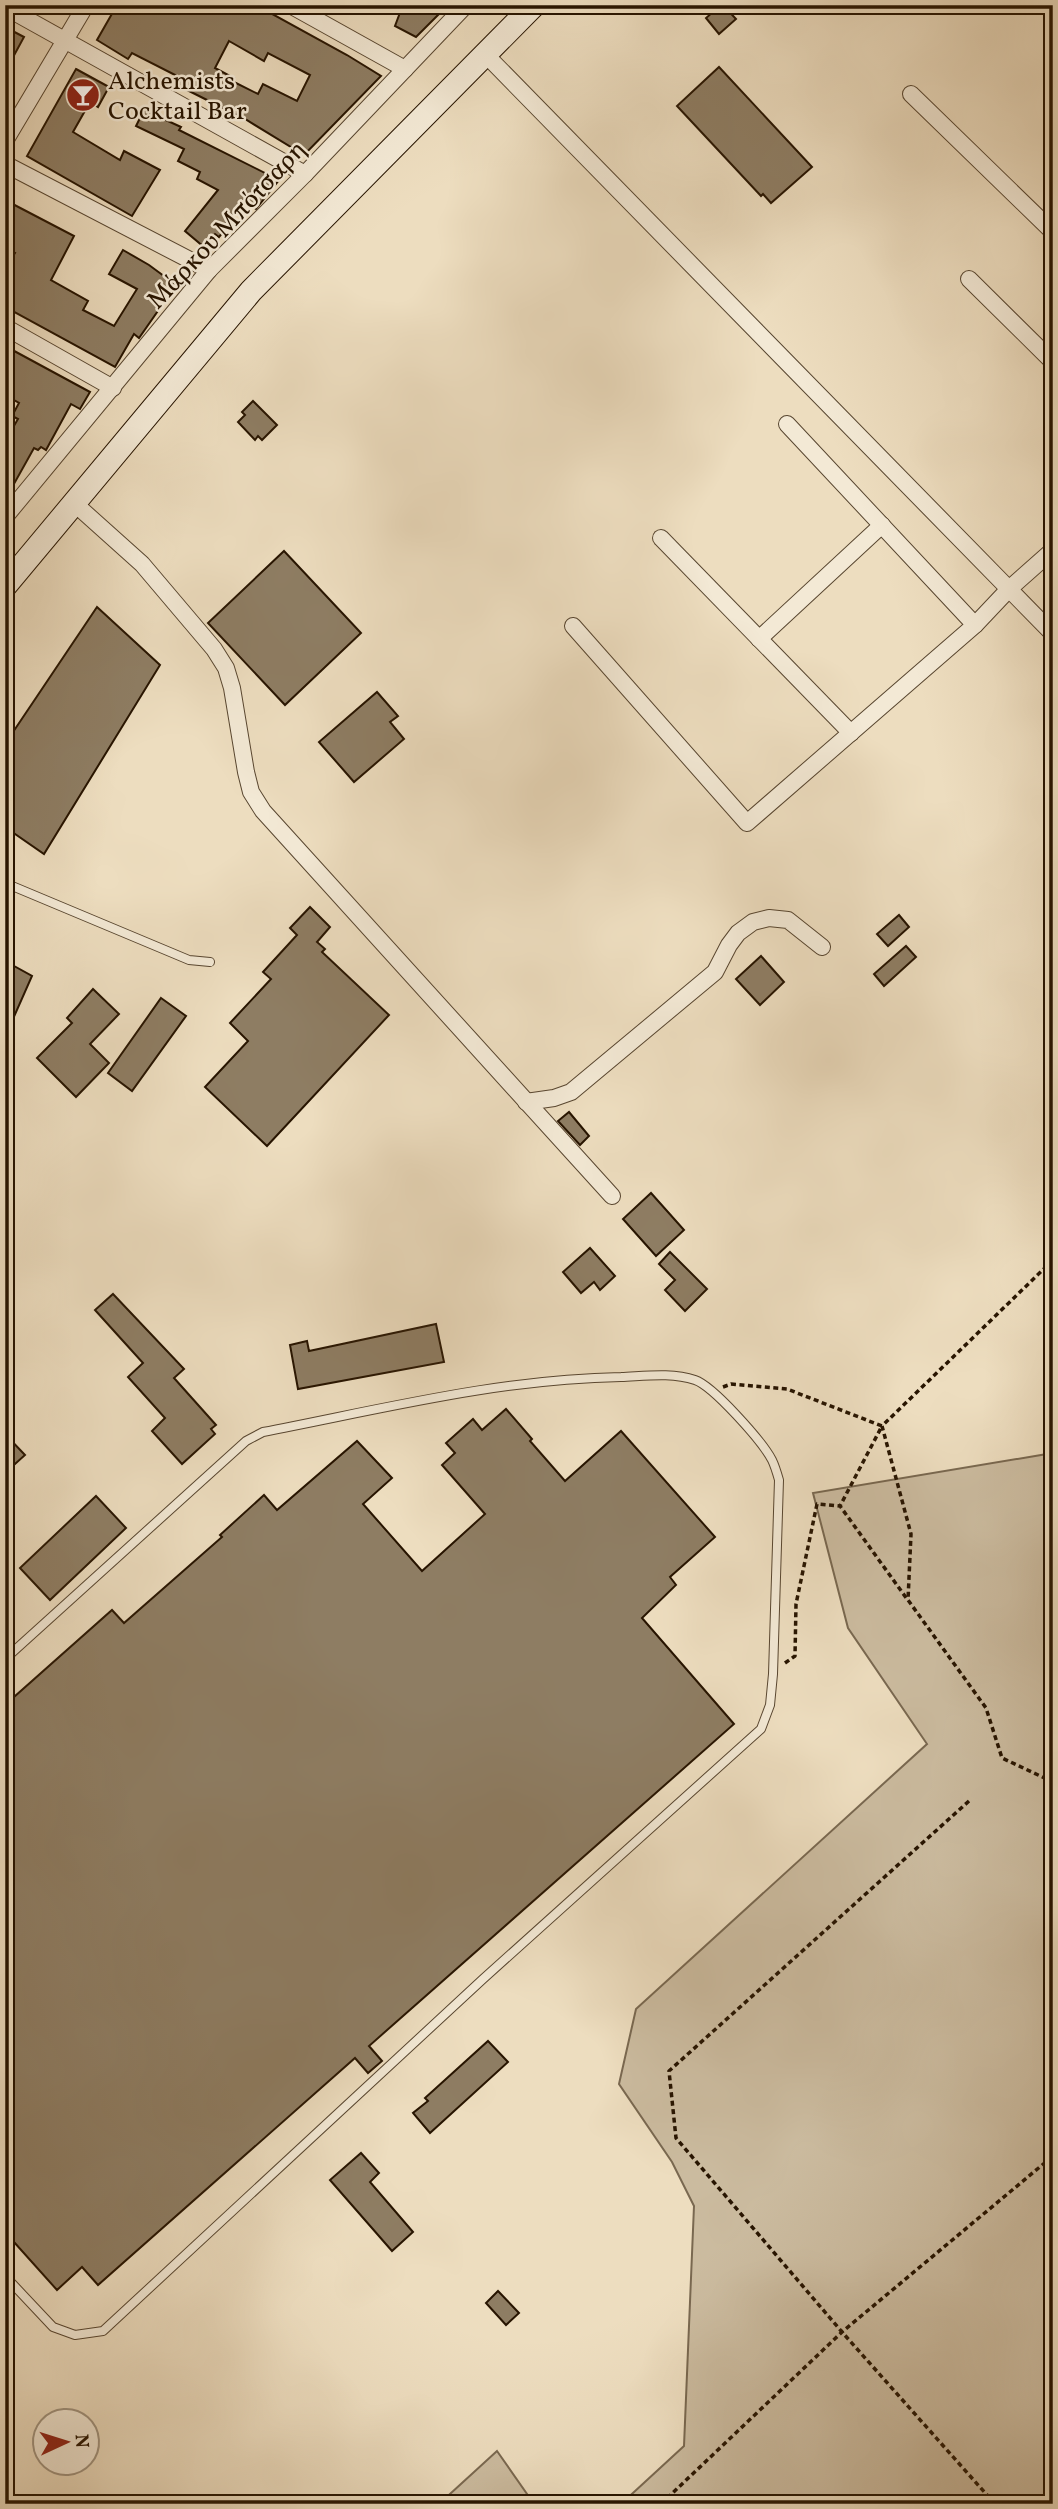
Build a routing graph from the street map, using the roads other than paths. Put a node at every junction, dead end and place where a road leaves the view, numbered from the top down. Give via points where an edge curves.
1 (86, 5) edge
2 (290, 5) edge
3 (466, 5) edge
4 (534, 5) edge
5 (5, 6) edge
6 (66, 39) junction
7 (486, 55) junction
8 (405, 69) junction
9 (911, 94) dead end
10 (5, 141) edge
11 (5, 164) edge
12 (305, 174) junction
13 (1053, 232) edge
14 (209, 270) junction
15 (969, 279) dead end
16 (5, 327) edge
17 (1051, 356) edge
18 (113, 388) junction
19 (788, 424) dead end
20 (11, 498) edge
21 (74, 503) junction
22 (5, 517) edge
23 (882, 525) junction
24 (661, 538) dead end
25 (1053, 550) edge
26 (5, 586) edge
27 (1009, 589) junction
28 (975, 625) junction
29 (573, 626) dead end
30 (1053, 634) edge
31 (760, 639) junction
32 (851, 733) junction
33 (5, 883) edge
34 (822, 947) dead end
35 (209, 962) dead end
36 (526, 1102) junction
37 (612, 1196) dead end
38 (5, 1659) edge
39 (5, 2276) edge

1 - 6 street
2 - 8 street
3 - 8 street, Μάρκου Μπότσαρη
4 - 7 main road
5 - 6 street
6 - 10 street
6 - 12 street
7 - 21 main road via 251,292
7 - 27 street
8 - 12 street, Μάρκου Μπότσαρη
9 - 13 street
11 - 14 street
12 - 14 street, Μάρκου Μπότσαρη
14 - 18 street, Μάρκου Μπότσαρη
15 - 17 street
16 - 18 street
18 - 20 street, Μάρκου Μπότσαρη
19 - 23 street
20 - 22 street, Μάρκου Μπότσαρη
21 - 26 main road
21 - 36 street via 142,564 226,668 251,792 263,811
23 - 28 street
23 - 31 street
24 - 31 street
25 - 27 street
27 - 28 street
27 - 30 street
28 - 32 street
29 - 32 street via 747,823
31 - 32 street
33 - 35 lane via 189,960
34 - 36 street via 788,920 753,922 729,945 715,972 571,1091
36 - 37 street
38 - 39 lane via 246,1441 263,1432 489,1387 573,1377 677,1376 698,1381 712,1391 756,1437 779,1480 773,1674 770,1705 761,1729 103,2331 75,2335 52,2327

